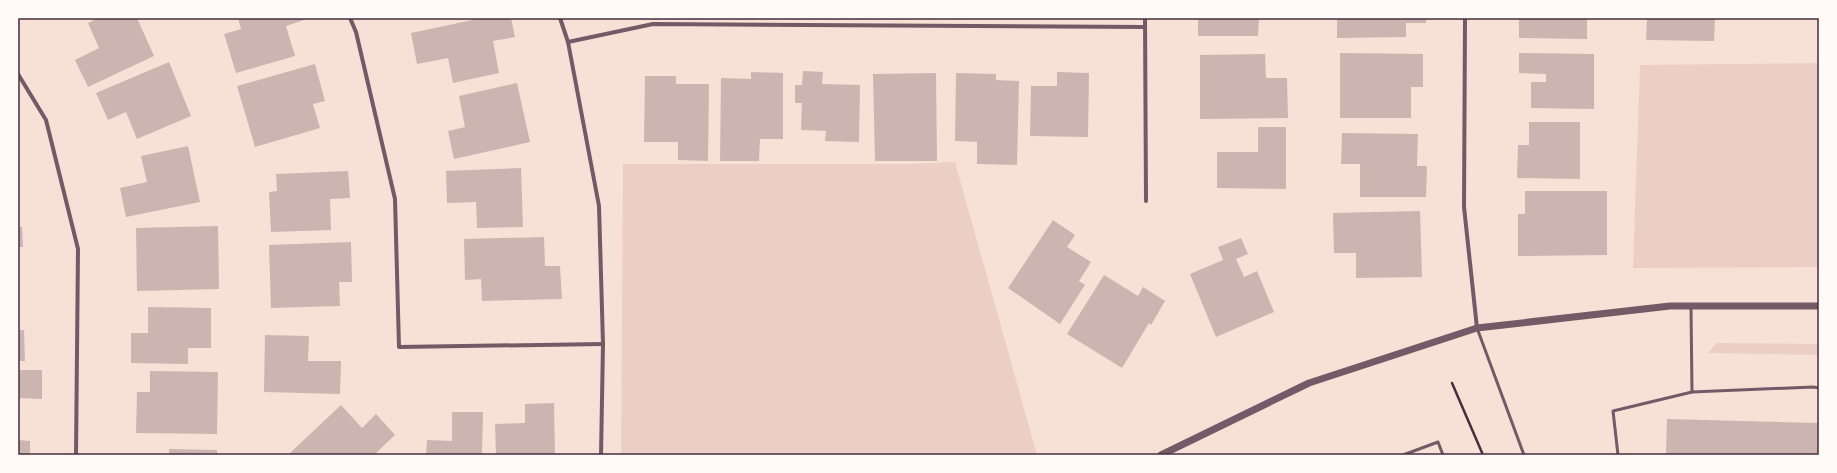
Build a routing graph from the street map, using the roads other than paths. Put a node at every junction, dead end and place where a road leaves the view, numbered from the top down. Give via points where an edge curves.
1 (350, 18) edge
2 (560, 18) edge
3 (1145, 18) edge
4 (1465, 18) edge
5 (1145, 27) junction
6 (568, 42) junction
7 (18, 74) edge
8 (1146, 201) dead end
9 (1691, 306) junction
10 (1819, 306) edge
11 (1477, 328) junction
12 (603, 344) junction
13 (1819, 388) edge
14 (1692, 392) junction
15 (76, 455) edge
16 (601, 455) edge
17 (1161, 455) edge
18 (1403, 455) edge
19 (1443, 455) edge
20 (1524, 455) edge
21 (1618, 455) edge

1 - 12 street via 356,32 395,200 399,347
2 - 6 street
3 - 5 street
4 - 11 street via 1464,207
5 - 6 street via 653,24
5 - 8 street
6 - 12 street via 599,206
7 - 15 street via 46,120 78,249
9 - 10 street
9 - 11 street via 1670,306
9 - 14 lane
11 - 17 street via 1309,383
11 - 20 lane
12 - 16 street
13 - 14 lane
14 - 21 lane via 1613,411
18 - 19 lane via 1438,442

